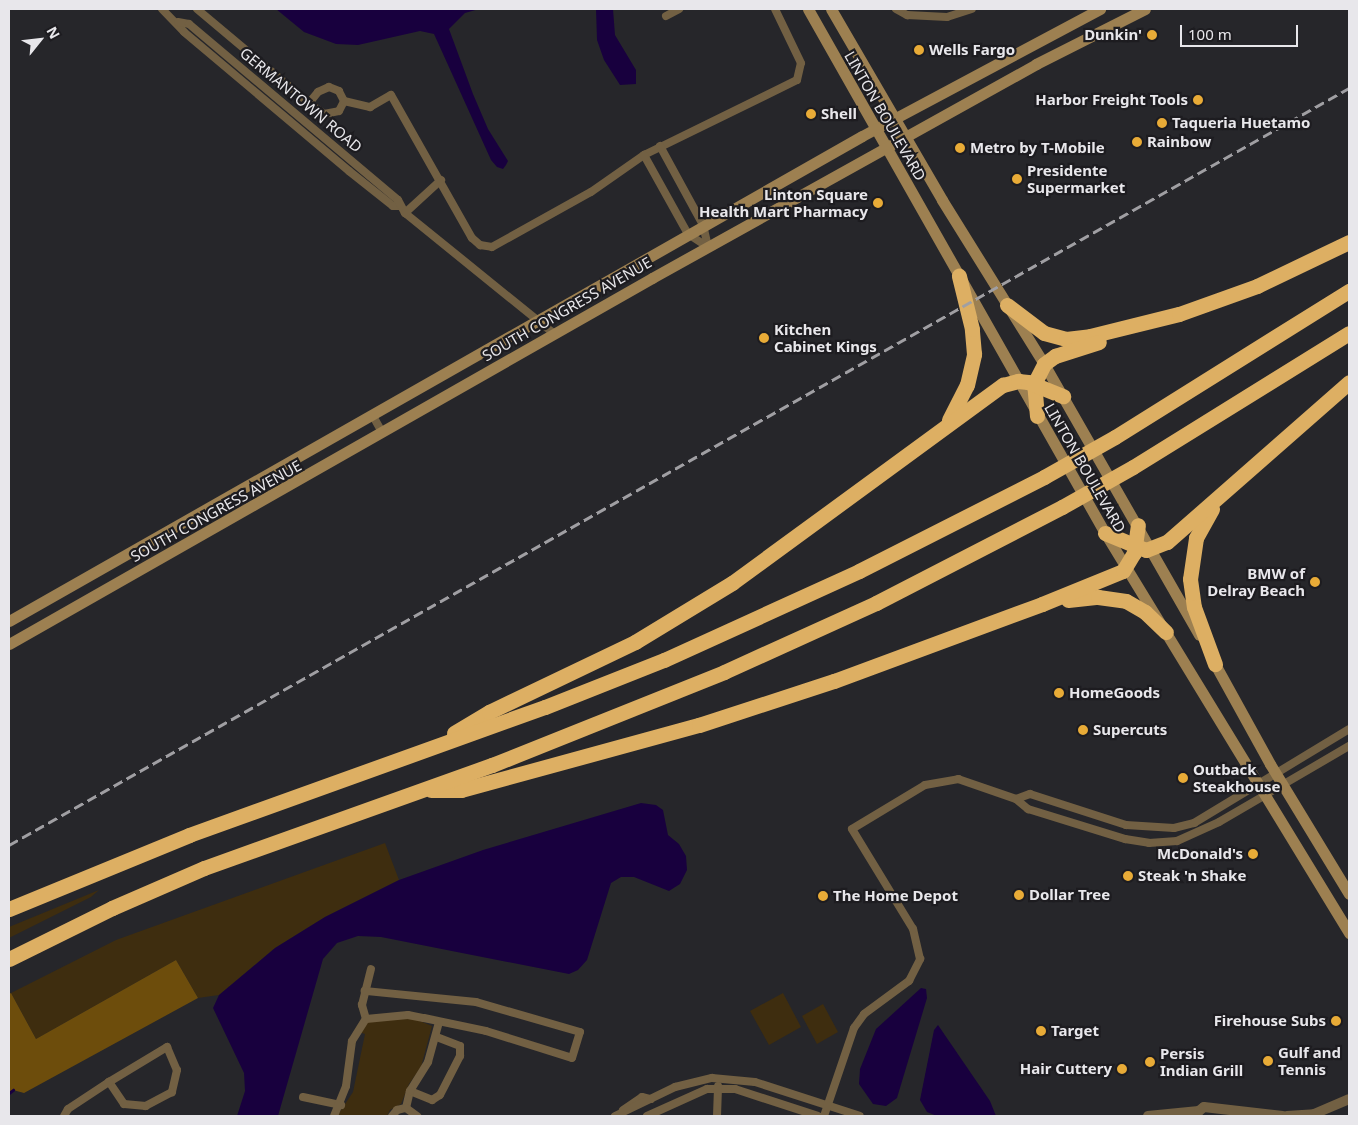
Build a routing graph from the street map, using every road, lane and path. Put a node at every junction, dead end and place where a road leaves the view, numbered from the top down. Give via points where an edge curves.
1 (162, 9) edge
2 (197, 9) edge
3 (680, 9) edge
4 (775, 9) edge
5 (808, 9) edge
6 (831, 9) edge
7 (896, 9) edge
8 (972, 9) edge
9 (1100, 9) edge
10 (1145, 9) edge
11 (666, 16) dead end
12 (178, 22) junction
13 (195, 41) junction
14 (261, 84) junction
15 (344, 101) junction
16 (309, 103) junction
17 (894, 118) junction
18 (874, 129) junction
19 (905, 138) junction
20 (660, 146) junction
21 (886, 149) junction
22 (644, 154) junction
23 (349, 171) junction
24 (441, 180) junction
25 (383, 186) junction
26 (399, 206) junction
27 (406, 213) junction
28 (703, 225) junction
29 (688, 234) junction
30 (1349, 242) edge
31 (708, 248) junction
32 (959, 276) junction
33 (1349, 291) edge
34 (1007, 305) junction
35 (536, 320) junction
36 (1142, 325) junction
37 (553, 334) junction
38 (1349, 334) edge
39 (1044, 364) junction
40 (1018, 381) junction
41 (1349, 382) edge
42 (1034, 384) junction
43 (1063, 396) junction
44 (372, 416) junction
45 (1037, 416) junction
46 (946, 423) junction
47 (382, 432) junction
48 (1221, 495) junction
49 (1138, 525) joint
50 (1105, 533) junction
51 (1144, 548) junction
52 (1126, 568) junction
53 (1042, 604) junction
54 (9, 621) edge
55 (1166, 632) junction
56 (9, 644) edge
57 (1215, 664) junction
58 (1349, 729) edge
59 (1349, 746) edge
60 (424, 751) junction
61 (1276, 773) junction
62 (1259, 783) junction
63 (1284, 785) junction
64 (419, 790) junction
65 (1267, 795) junction
66 (1016, 799) junction
67 (1349, 894) edge
68 (9, 909) edge
69 (1349, 933) edge
70 (9, 959) edge
71 (371, 969) dead end
72 (365, 991) junction
73 (366, 1018) junction
74 (439, 1022) junction
75 (437, 1036) junction
76 (718, 1079) junction
77 (109, 1082) junction
78 (718, 1089) junction
79 (410, 1091) junction
80 (303, 1098) dead end
81 (651, 1099) junction
82 (1349, 1099) edge
83 (341, 1105) junction
84 (828, 1106) junction
85 (406, 1108) junction
86 (656, 1111) junction
87 (1196, 1113) edge
88 (617, 1115) edge
89 (64, 1116) edge
90 (334, 1116) edge
91 (392, 1116) edge
92 (416, 1116) edge
93 (647, 1116) edge
94 (717, 1116) edge
95 (818, 1116) edge
96 (824, 1116) edge
97 (860, 1116) edge
98 (1148, 1116) edge
99 (1282, 1116) edge
100 (1287, 1116) edge

1 - 12 street, GERMANTOWN ROAD
2 - 16 street
3 - 11 street
4 - 20 street via 801,64 797,80
5 - 18 main road, LINTON BOULEVARD
6 - 17 main road, LINTON BOULEVARD
7 - 8 street via 912,15 952,16
9 - 17 main road, SOUTH CONGRESS AVENUE
10 - 19 main road, SOUTH CONGRESS AVENUE
12 - 13 street, GERMANTOWN ROAD
12 - 14 street, GERMANTOWN ROAD via 189,24
13 - 14 street via 204,41 258,85
13 - 23 street, GERMANTOWN ROAD
14 - 25 street, GERMANTOWN ROAD
15 - 16 street via 335,114 324,114
15 - 16 street via 339,91 329,87 318,92
15 - 24 street via 370,107 392,95
17 - 18 main road, SOUTH CONGRESS AVENUE
17 - 19 main road, LINTON BOULEVARD
18 - 21 main road, LINTON BOULEVARD
18 - 28 main road, SOUTH CONGRESS AVENUE
19 - 21 main road, SOUTH CONGRESS AVENUE
19 - 34 main road, LINTON BOULEVARD
20 - 22 street
20 - 28 street
21 - 31 main road, SOUTH CONGRESS AVENUE
21 - 32 main road, LINTON BOULEVARD
22 - 24 street via 591,192 492,247 480,245 472,238
22 - 29 street
23 - 25 street via 355,168 375,184
23 - 26 street, GERMANTOWN ROAD via 393,206
24 - 27 street
25 - 26 street, GERMANTOWN ROAD via 398,200
26 - 27 street, GERMANTOWN ROAD
27 - 35 street, GERMANTOWN ROAD
28 - 29 main road, SOUTH CONGRESS AVENUE
28 - 31 street
29 - 31 street
29 - 35 main road, SOUTH CONGRESS AVENUE
30 - 36 highway via 1256,286
31 - 37 main road, SOUTH CONGRESS AVENUE
32 - 40 main road, LINTON BOULEVARD
32 - 46 highway via 972,329 973,364 964,394
33 - 60 highway, bridge via 1115,437 898,552 735,629 592,689
34 - 36 highway via 1033,327 1060,338 1082,338
34 - 39 main road, LINTON BOULEVARD
35 - 37 street, GERMANTOWN ROAD
35 - 44 main road, SOUTH CONGRESS AVENUE
36 - 39 highway via 1055,356
37 - 47 main road, SOUTH CONGRESS AVENUE
38 - 64 highway, bridge via 1133,467 876,603 724,672 570,736
39 - 42 highway
39 - 43 main road, LINTON BOULEVARD
40 - 42 highway
40 - 45 main road, LINTON BOULEVARD
40 - 46 highway via 1003,385
41 - 48 highway
42 - 43 highway
42 - 45 highway
43 - 49 main road, LINTON BOULEVARD
44 - 47 street
44 - 54 main road, SOUTH CONGRESS AVENUE
45 - 50 main road, LINTON BOULEVARD
46 - 60 highway via 787,545 684,614 578,671 489,712
47 - 56 main road, SOUTH CONGRESS AVENUE
48 - 51 highway via 1172,538
48 - 57 highway via 1196,538 1190,572 1193,602
49 - 51 highway
50 - 51 highway
50 - 52 main road, LINTON BOULEVARD
51 - 52 highway
51 - 57 main road
52 - 53 highway via 1117,575
52 - 55 main road, LINTON BOULEVARD
53 - 55 highway via 1089,597 1120,599 1140,609
53 - 64 highway via 699,725 461,790
55 - 62 main road, LINTON BOULEVARD
57 - 61 main road
58 - 61 street
59 - 63 street
60 - 68 highway via 151,849
61 - 62 street
61 - 63 main road
62 - 65 main road, LINTON BOULEVARD
62 - 66 street via 1194,822 1174,828 1126,825 1030,794
63 - 65 street
63 - 67 main road
64 - 70 highway via 190,874
65 - 66 street via 1198,834 1176,841 1149,843 1125,840 1028,809
65 - 69 main road, LINTON BOULEVARD
66 - 84 street via 972,782 958,779 941,781 925,785 852,829 913,928 920,960 909,981 864,1014 854,1028
71 - 72 street
72 - 73 street via 362,1005
72 - 74 street via 476,1002 580,1032 572,1058 486,1031
73 - 74 street via 408,1015
73 - 83 street via 352,1041
74 - 75 street
75 - 79 street via 428,1062
75 - 79 street via 460,1046 460,1056 440,1095 432,1100
76 - 78 street
76 - 81 street via 676,1087
76 - 84 street via 755,1082
77 - 77 street via 128,1107 152,1105 175,1087 174,1059 168,1047
77 - 89 street
78 - 86 street via 707,1089
78 - 94 street
78 - 95 street via 735,1090
79 - 85 street
80 - 83 street
81 - 86 street
81 - 88 street via 642,1097 635,1100
82 - 100 street via 1314,1114
83 - 90 street
84 - 96 street
84 - 97 street
85 - 91 street via 397,1110
85 - 92 street
86 - 93 street
87 - 98 street
87 - 99 street via 1204,1107

